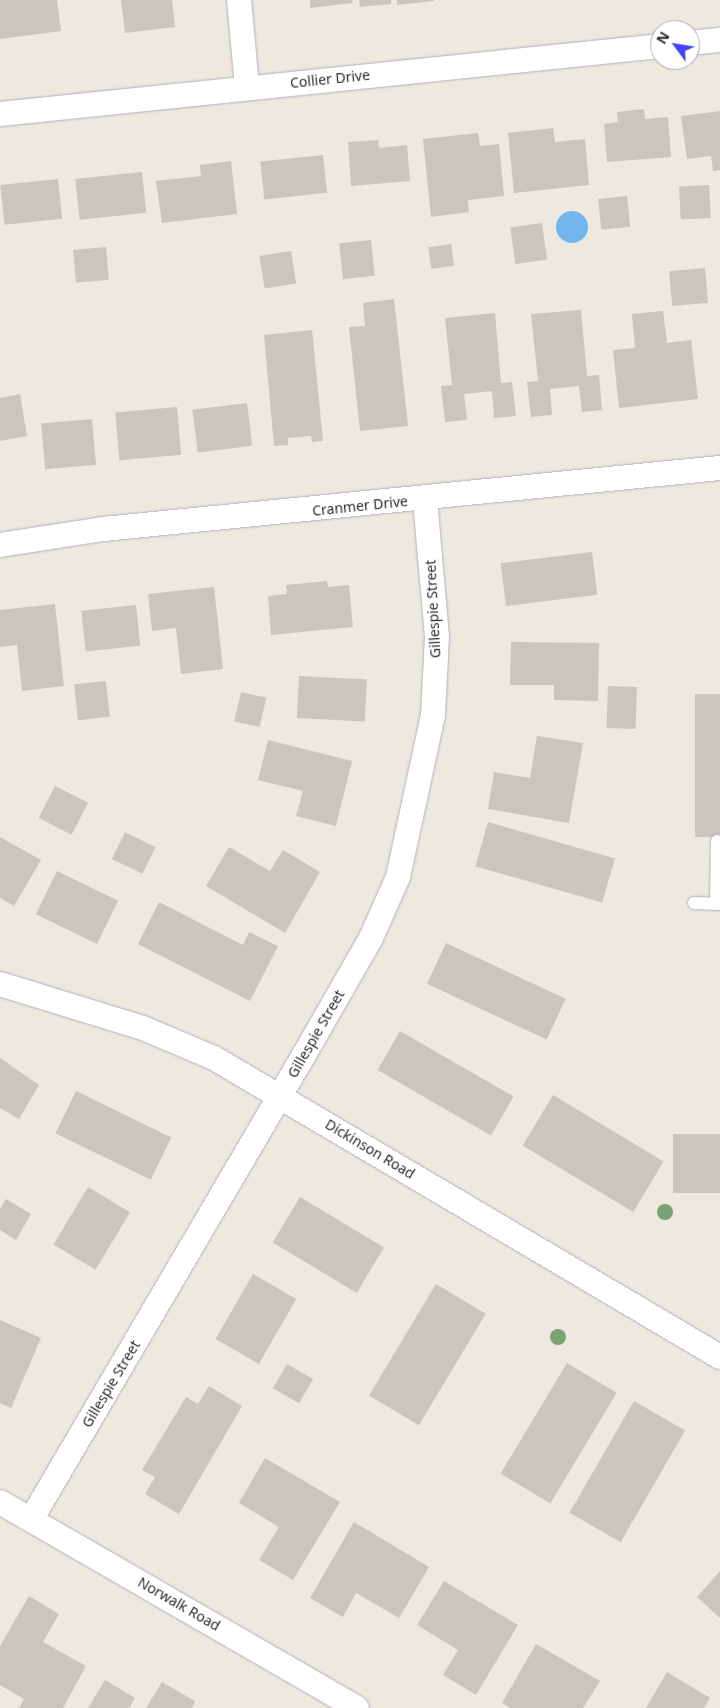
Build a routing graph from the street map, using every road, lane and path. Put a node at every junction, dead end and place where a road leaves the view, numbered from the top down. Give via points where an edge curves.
1 (239, 0) edge
2 (720, 40) edge
3 (700, 42) edge
4 (650, 47) edge
5 (247, 87) junction
6 (0, 114) edge
7 (720, 468) edge
8 (425, 499) junction
9 (0, 545) edge
10 (716, 841) dead end
11 (694, 903) dead end
12 (718, 904) edge
13 (0, 984) edge
14 (281, 1095) junction
15 (720, 1357) edge
16 (0, 1502) edge
17 (32, 1518) junction
18 (357, 1708) edge

1 - 5 street
2 - 3 street
4 - 5 street, Collier Drive
5 - 6 street, Collier Drive
7 - 8 street, Cranmer Drive
8 - 9 street, Cranmer Drive via 103,529
8 - 14 street, Gillespie Street via 437,637 433,715 417,802 398,878 371,938
10 - 12 lane
11 - 12 lane
13 - 14 street, Dickinson Road via 143,1028 214,1058
14 - 15 street, Dickinson Road
14 - 17 street, Gillespie Street
16 - 17 street, Norwalk Road
17 - 18 street, Norwalk Road

